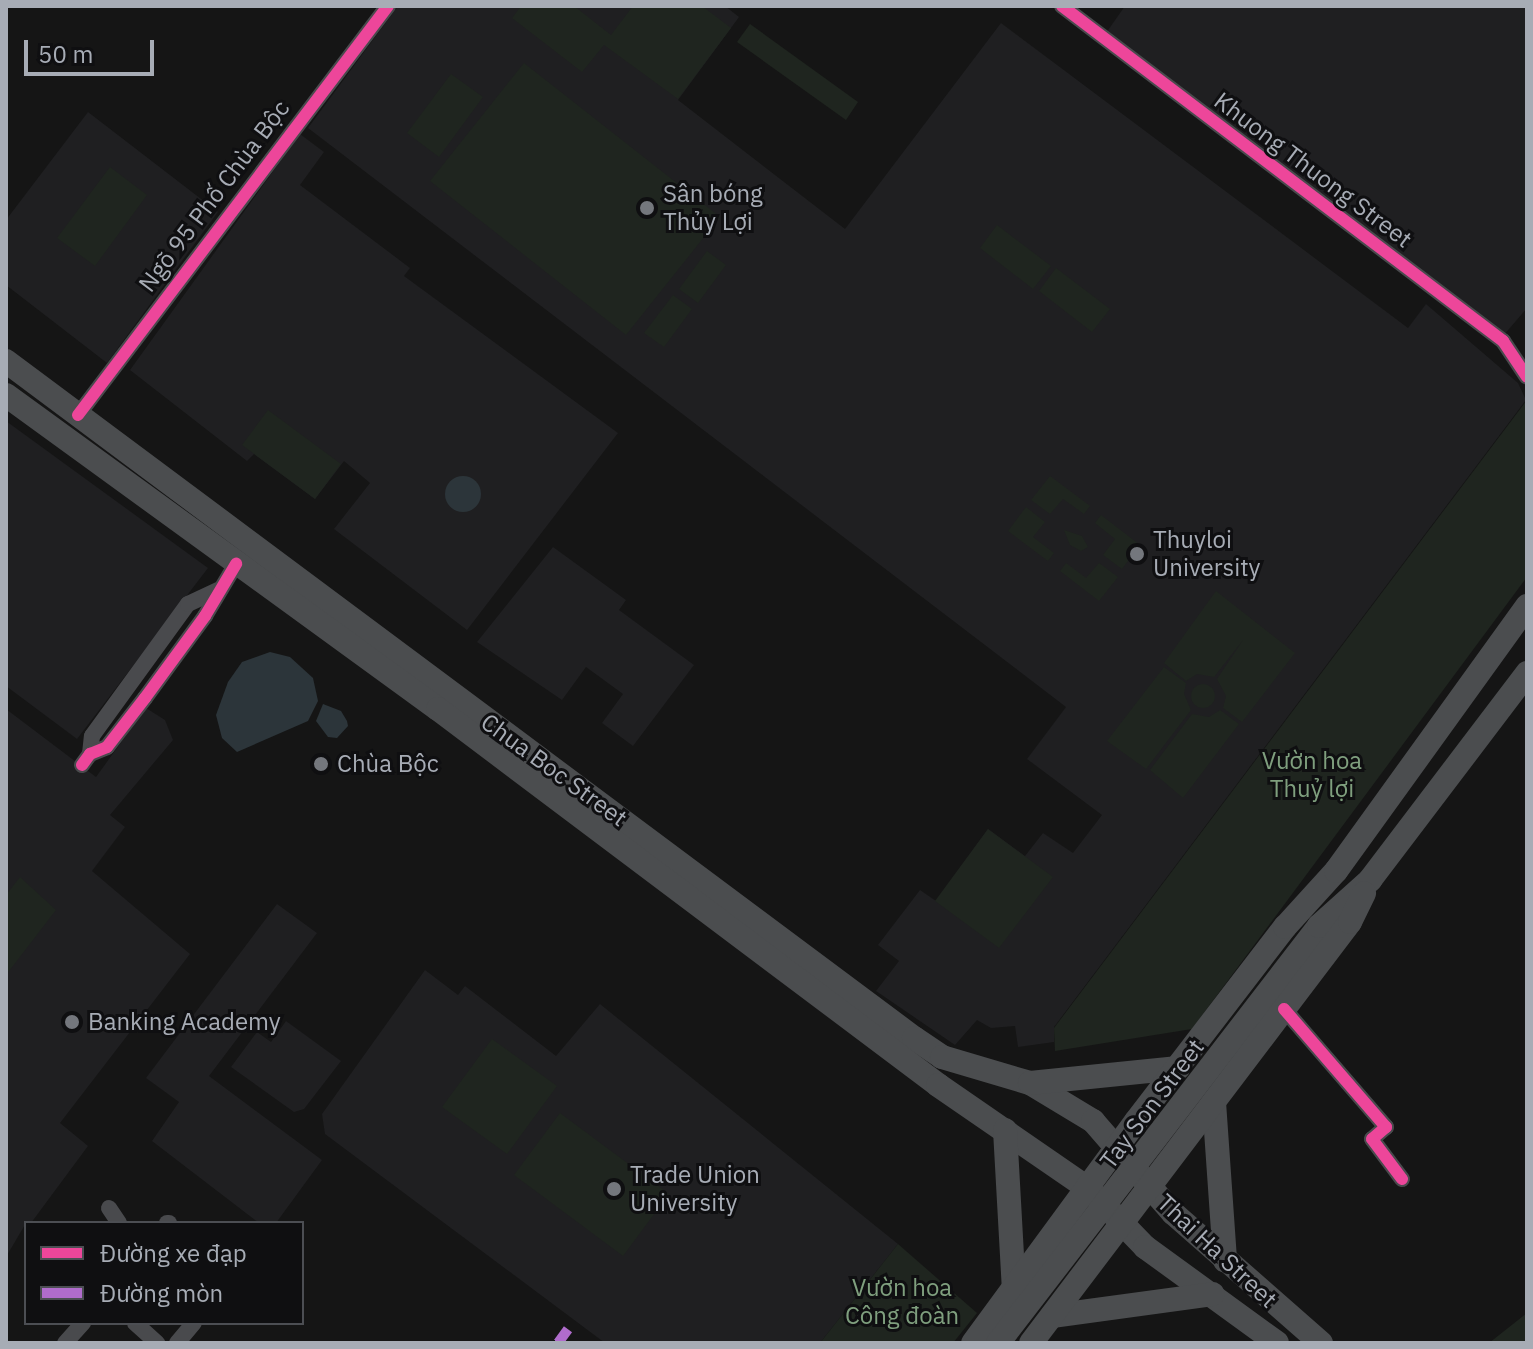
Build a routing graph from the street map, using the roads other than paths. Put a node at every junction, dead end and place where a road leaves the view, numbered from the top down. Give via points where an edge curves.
1 (388, 6) edge
2 (1062, 6) edge
3 (6, 361) edge
4 (1527, 377) edge
5 (6, 395) edge
6 (78, 415) junction
7 (243, 555) junction
8 (218, 590) junction
9 (1527, 606) edge
10 (1527, 673) edge
11 (128, 685) junction
12 (145, 698) junction
13 (1336, 871) junction
14 (1370, 880) junction
15 (1319, 926) junction
16 (1284, 1009) junction
17 (1178, 1068) junction
18 (1030, 1083) junction
19 (1154, 1098) junction
20 (1214, 1102) junction
21 (1196, 1128) junction
22 (1005, 1130) junction
23 (1117, 1148) junction
24 (1402, 1179) dead end
25 (1089, 1189) junction
26 (1151, 1189) junction
27 (109, 1208) dead end
28 (118, 1221) edge
29 (1124, 1225) junction
30 (1046, 1247) junction
31 (1225, 1261) junction
32 (1078, 1286) junction
33 (1014, 1289) junction
34 (1213, 1294) junction
35 (1052, 1316) junction
36 (81, 1325) edge
37 (137, 1325) edge
38 (192, 1325) edge
39 (65, 1343) edge
40 (157, 1343) edge
41 (177, 1343) edge
42 (973, 1343) edge
43 (998, 1343) edge
44 (1031, 1343) edge
45 (1277, 1343) edge
46 (1321, 1343) edge

1 - 6 street, Ngõ 95 Phố Chùa Bộc
2 - 4 street, Khuong Thuong Street via 1503,341
3 - 6 main road, Chua Boc Street
5 - 7 main road, Chua Boc Street
6 - 7 main road, Chua Boc Street
7 - 8 street
7 - 18 main road, Chua Boc Street via 439,677 942,1057
7 - 22 main road, Chua Boc Street
8 - 11 street via 188,604
8 - 12 street
9 - 13 main road, Tay Son Street
10 - 14 main road, Tay Son Street
11 - 12 street
11 - 12 street via 92,736 86,759 107,747
13 - 15 main road, Tay Son Street
13 - 17 main road, Tay Son Street via 1285,927
14 - 15 main road, Tay Son Street
14 - 16 main road, Tay Son Street via 1350,922
15 - 43 main road
16 - 20 main road, Tay Son Street
16 - 24 street via 1386,1127 1372,1139
17 - 18 main road
17 - 19 main road, Tay Son Street
18 - 23 main road, Chua Boc Street via 1084,1114
19 - 21 main road via 1174,1126
19 - 23 main road, Tay Son Street
20 - 21 main road, Tay Son Street
20 - 31 main road
21 - 26 main road, Tay Son Street
22 - 25 main road, Chua Boc Street
22 - 33 main road
23 - 25 main road, Tay Son Street
23 - 26 main road, Thai Ha Street
25 - 29 main road, Thai Ha Street
25 - 30 main road, Tay Son Street
26 - 29 main road, Tay Son Street
26 - 31 main road, Thai Ha Street
27 - 28 street
29 - 32 main road, Tay Son Street
29 - 34 main road, Thai Ha Street via 1145,1247
30 - 32 main road via 1072,1253 1078,1263
30 - 33 main road, Tay Son Street
31 - 46 main road, Thai Ha Street
32 - 35 main road, Tay Son Street
33 - 42 main road, Tay Son Street
34 - 35 main road
34 - 45 main road, Thai Ha Street
35 - 44 main road, Tay Son Street
36 - 39 street
37 - 40 street
38 - 41 street

